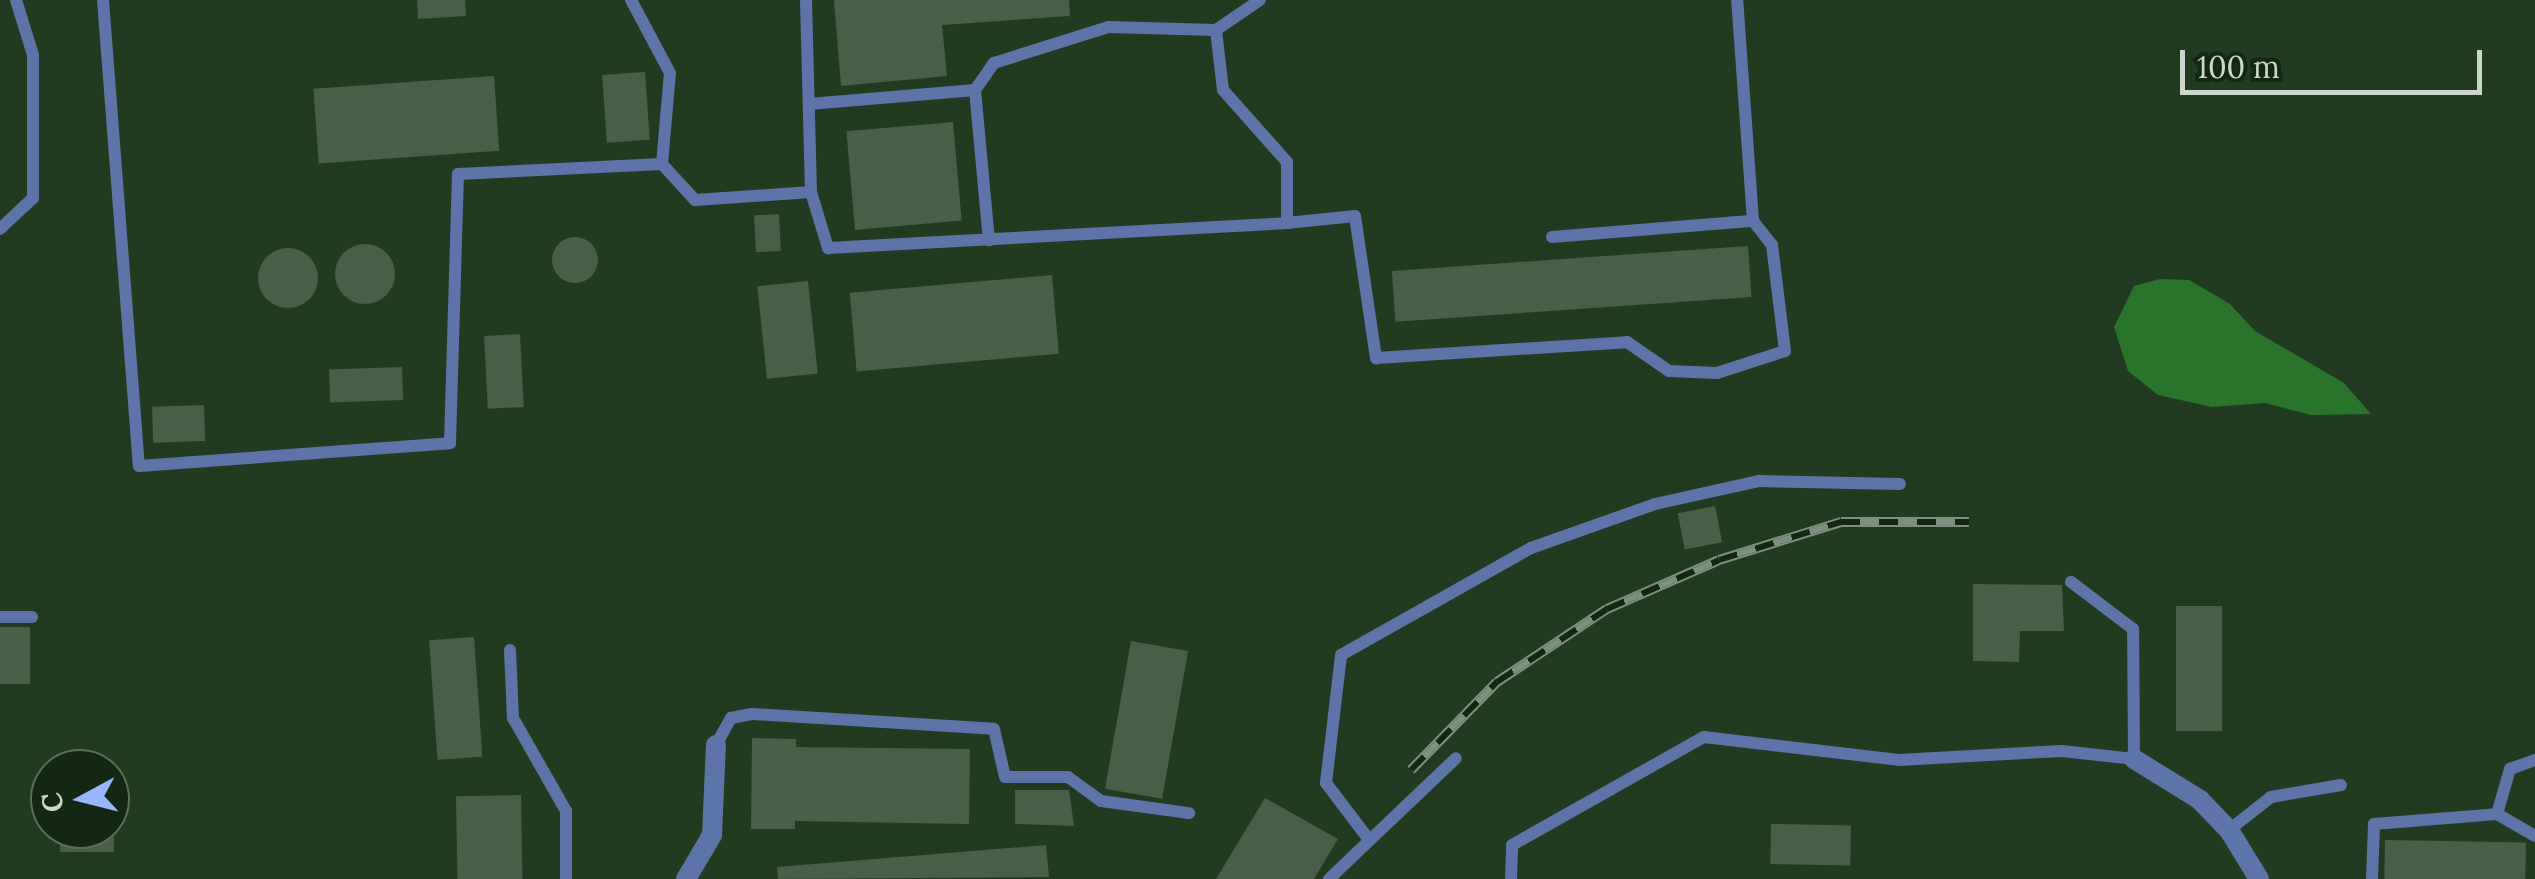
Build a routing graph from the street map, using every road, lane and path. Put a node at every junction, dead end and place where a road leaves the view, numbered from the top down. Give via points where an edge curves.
1 (16, 0) edge
2 (103, 0) edge
3 (631, 0) edge
4 (806, 0) edge
5 (1260, 0) edge
6 (1737, 0) edge
7 (1216, 30) junction
8 (975, 90) junction
9 (809, 104) junction
10 (662, 164) junction
11 (811, 192) junction
12 (1753, 221) junction
13 (1286, 224) junction
14 (0, 229) edge
15 (1552, 237) dead end
16 (989, 240) junction
17 (1900, 484) dead end
18 (2071, 582) dead end
19 (0, 617) edge
20 (32, 617) dead end
21 (510, 650) dead end
22 (716, 745) joint
23 (1456, 758) dead end
24 (2134, 758) junction
25 (2535, 760) edge
26 (2341, 785) dead end
27 (1189, 813) dead end
28 (2496, 814) junction
29 (2228, 830) junction
30 (2535, 836) edge
31 (1367, 837) junction
32 (566, 879) edge
33 (686, 879) edge
34 (1329, 879) edge
35 (1510, 879) edge
36 (2259, 879) edge
37 (2372, 879) edge

1 - 14 lane via 34,55 33,198
2 - 10 lane via 139,466 450,443 458,174
3 - 10 lane via 670,73
4 - 9 lane
5 - 7 lane
6 - 12 lane
7 - 8 lane via 1108,27 994,63
7 - 13 lane via 1223,90 1287,162
8 - 9 lane
8 - 16 lane
9 - 11 lane
10 - 11 lane via 695,200
11 - 16 lane via 828,248
12 - 13 lane via 1772,245 1785,351 1717,373 1669,372 1628,342 1376,358 1355,216
12 - 15 lane
13 - 16 lane
17 - 31 lane via 1759,480 1655,504 1530,548 1341,656 1326,784
18 - 24 lane via 2133,629
19 - 20 lane
21 - 32 lane via 513,718 566,811
22 - 27 lane via 731,718 752,714 994,728 1004,777 1068,777 1100,801
22 - 33 street via 712,834
23 - 31 lane
24 - 29 street via 2200,800
24 - 35 lane via 2062,751 1900,760 1704,737 1512,844
25 - 28 lane via 2510,769
26 - 29 lane via 2271,797
28 - 30 lane
28 - 37 lane via 2374,824
29 - 36 street
31 - 34 lane

